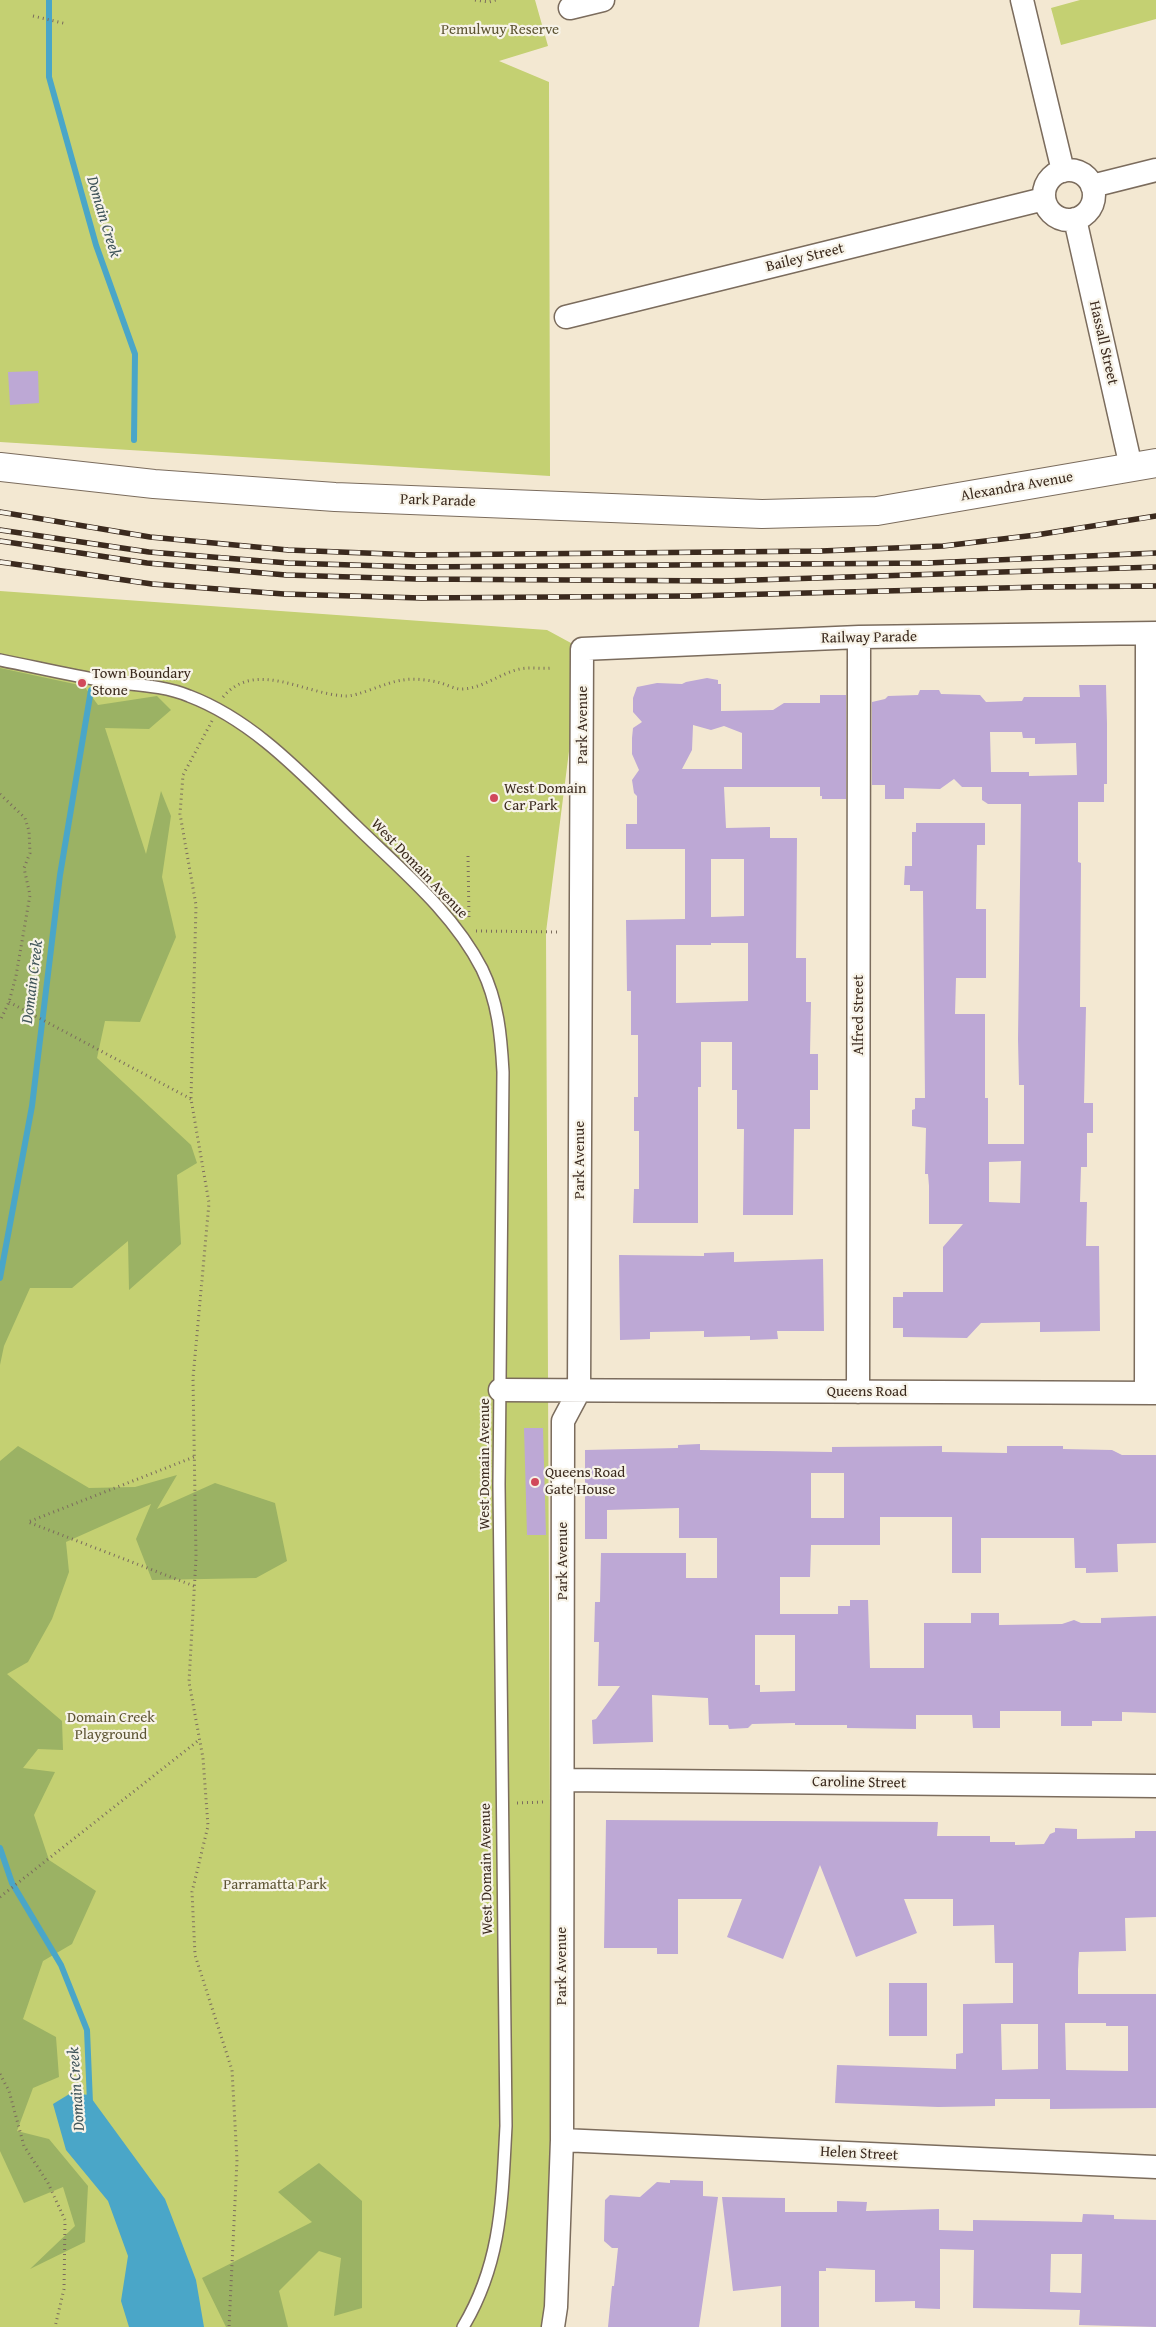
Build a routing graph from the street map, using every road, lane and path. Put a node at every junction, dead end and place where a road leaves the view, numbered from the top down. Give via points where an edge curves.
1 (475, 0) edge
2 (496, 0) edge
3 (603, 0) edge
4 (1022, 0) edge
5 (570, 8) dead end
6 (34, 16) dead end
7 (67, 24) dead end
8 (1156, 170) edge
9 (1064, 171) junction
10 (1092, 186) junction
11 (1044, 199) junction
12 (1075, 219) junction
13 (566, 317) dead end
14 (1144, 465) edge
15 (0, 467) edge
16 (877, 511) joint
17 (1152, 634) edge
18 (859, 638) junction
19 (582, 649) joint
20 (0, 660) edge
21 (551, 668) dead end
22 (217, 708) junction
23 (0, 794) edge
24 (468, 856) dead end
25 (458, 931) junction
26 (582, 933) junction
27 (9, 1002) junction
28 (0, 1021) edge
29 (191, 1099) junction
30 (500, 1390) junction
31 (579, 1391) junction
32 (858, 1392) junction
33 (1151, 1393) edge
34 (194, 1457) junction
35 (194, 1586) junction
36 (199, 1740) junction
37 (1156, 1786) edge
38 (563, 1790) junction
39 (501, 1805) junction
40 (1, 1896) edge
41 (0, 2074) edge
42 (562, 2140) junction
43 (1156, 2167) edge
44 (55, 2327) edge
45 (229, 2327) edge
46 (463, 2327) edge
47 (553, 2327) edge

1 - 2 path
3 - 5 street
4 - 9 street
6 - 7 path
8 - 10 street
9 - 10 street via 1083,174
9 - 11 street via 1056,173 1046,184
10 - 12 street via 1089,209
11 - 12 street via 1058,218
11 - 13 street, Bailey Street
12 - 14 street, Hassall Street
14 - 16 street, Alexandra Avenue
15 - 16 street, Park Parade via 154,484 335,497 762,514
17 - 18 street, Railway Parade
17 - 33 street
18 - 19 street, Railway Parade
18 - 32 street, Alfred Street
19 - 26 street, Park Avenue
20 - 22 lane via 75,676 163,689 188,695
21 - 22 path via 520,669 459,689 424,680 404,679 348,696 308,691 269,678 249,680 231,688
22 - 25 lane, West Domain Avenue via 277,751 400,869
22 - 29 path via 183,775 180,814 196,905
23 - 27 path via 25,818 30,853 24,868 30,895
24 - 25 path via 469,921
25 - 26 path
25 - 30 lane, West Domain Avenue via 489,985 500,1021 503,1072
26 - 31 street, Park Avenue
27 - 28 path
27 - 29 path
29 - 34 path via 209,1203 193,1378
30 - 31 street, Queens Road
30 - 39 lane, West Domain Avenue
31 - 32 street, Queens Road
31 - 38 street, Park Avenue via 563,1420
32 - 33 street, Queens Road
34 - 35 path
34 - 35 path via 28,1522
35 - 36 path via 189,1682
36 - 40 path
36 - 45 path via 208,1826 192,1892 195,1955 232,2070 237,2160
37 - 38 street, Caroline Street
38 - 39 path
38 - 42 street, Park Avenue
39 - 46 lane, West Domain Avenue via 506,2126 502,2198 488,2277
41 - 44 path via 24,2146 48,2183 65,2220 64,2289
42 - 43 street, Helen Street
42 - 47 street, Park Avenue

